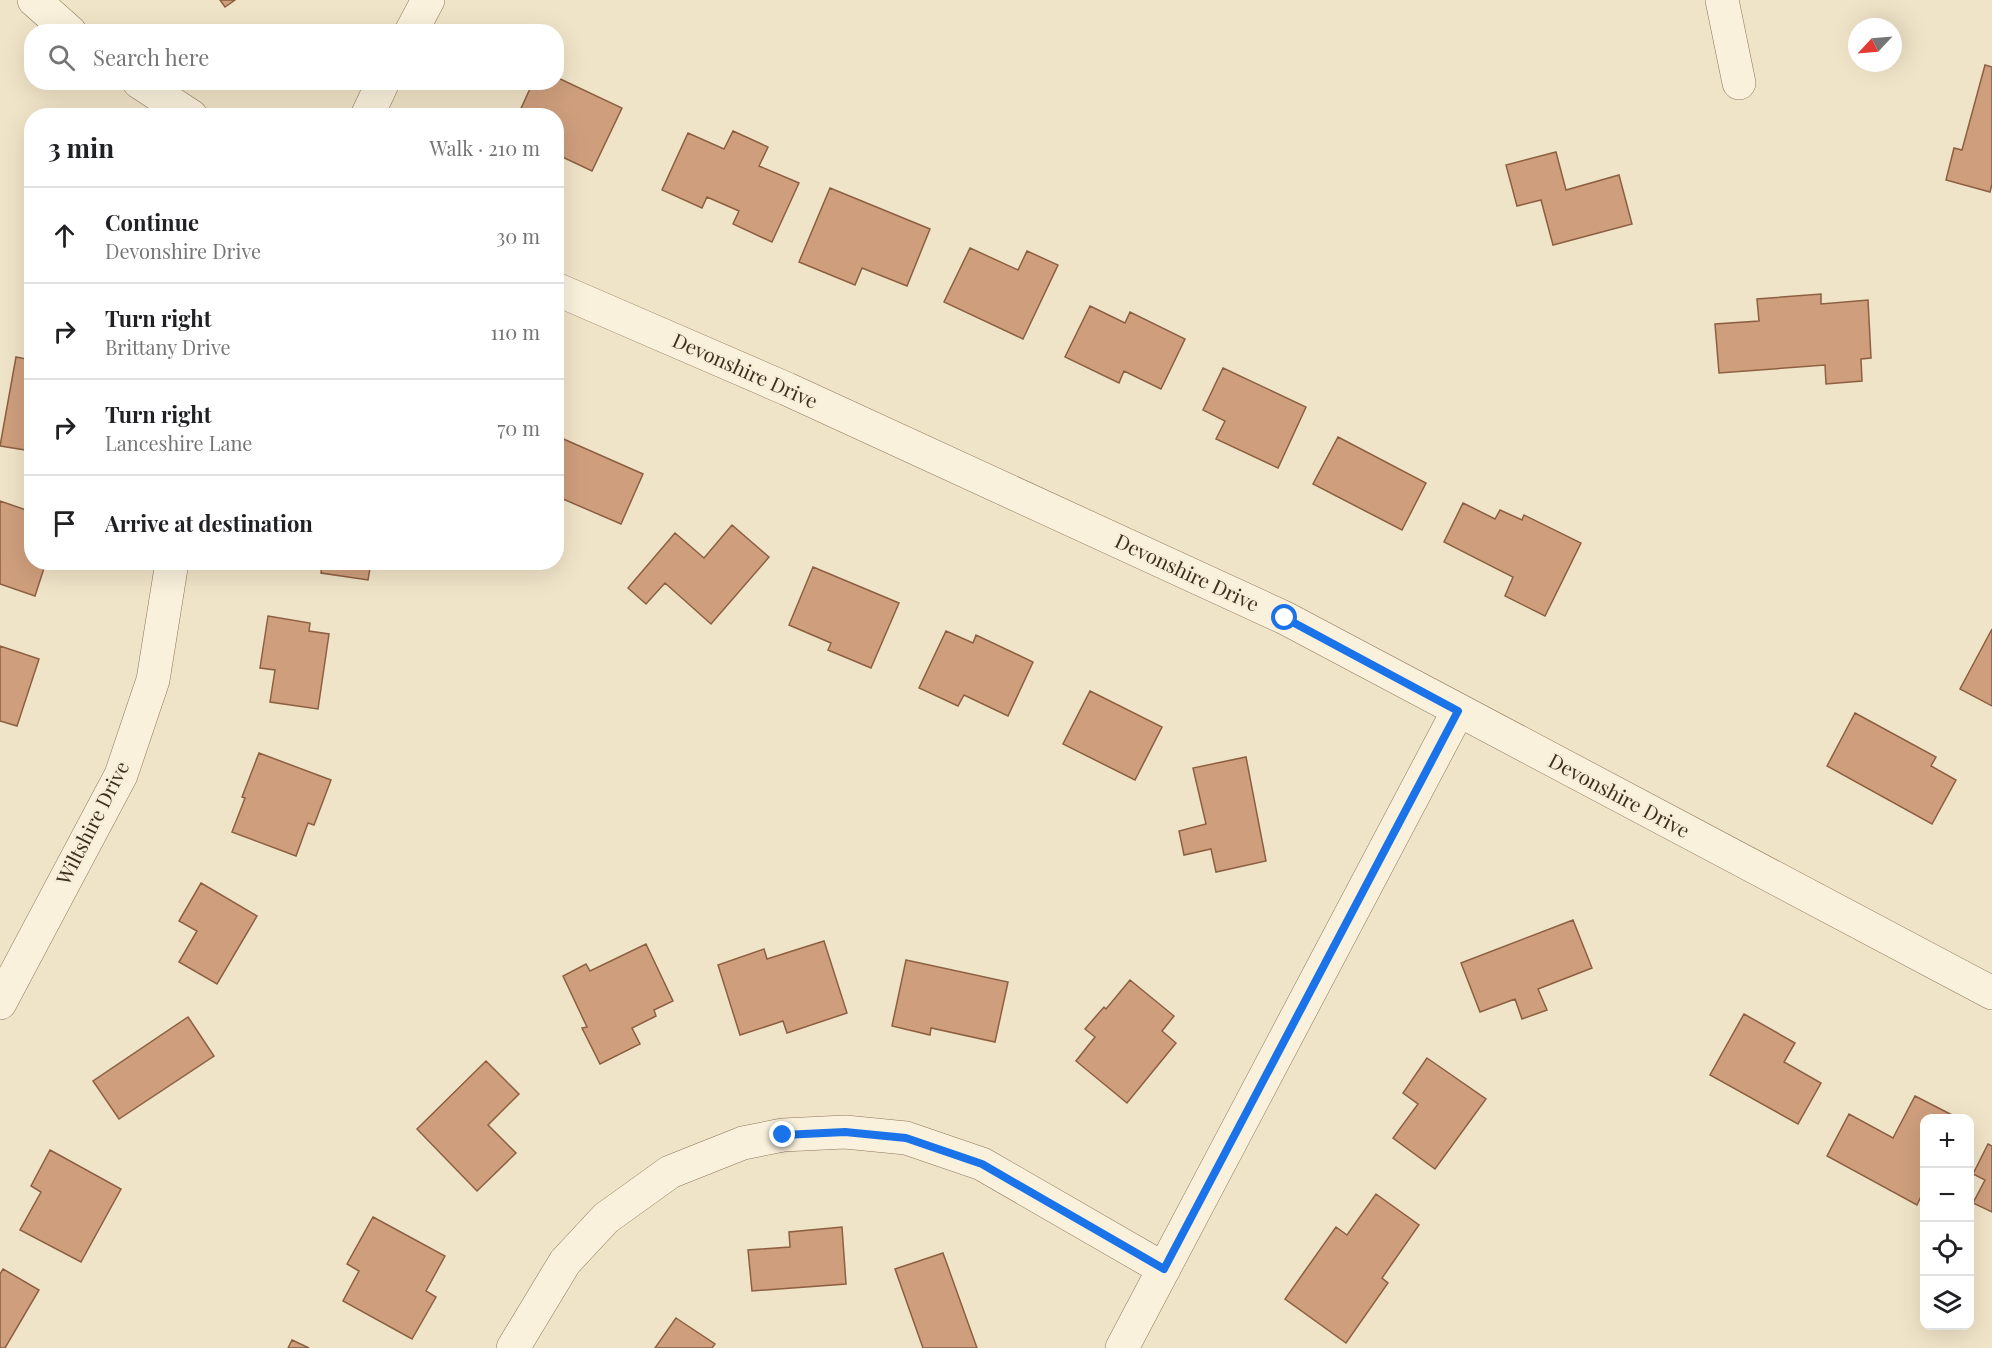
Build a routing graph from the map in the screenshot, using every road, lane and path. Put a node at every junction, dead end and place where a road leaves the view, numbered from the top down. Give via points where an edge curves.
1 (34, 0) edge
2 (428, 0) edge
3 (1722, 0) edge
4 (61, 24) edge
5 (415, 24) edge
6 (1739, 82) dead end
7 (151, 90) edge
8 (379, 90) edge
9 (179, 108) edge
10 (371, 108) edge
11 (564, 292) edge
12 (171, 570) edge
13 (1458, 711) junction
14 (1989, 985) edge
15 (0, 1003) edge
16 (1164, 1269) junction
17 (513, 1348) edge
18 (1122, 1348) edge

1 - 4 street
2 - 5 street
3 - 6 street
7 - 9 street
8 - 10 street
11 - 13 street, Devonshire Drive via 787,389 1274,613
12 - 15 street, Wiltshire Drive via 153,680 121,775
13 - 14 street, Devonshire Drive
13 - 16 street
16 - 17 street via 982,1164 906,1138 845,1132 783,1135 743,1143 670,1172 606,1218 565,1262
16 - 18 street

